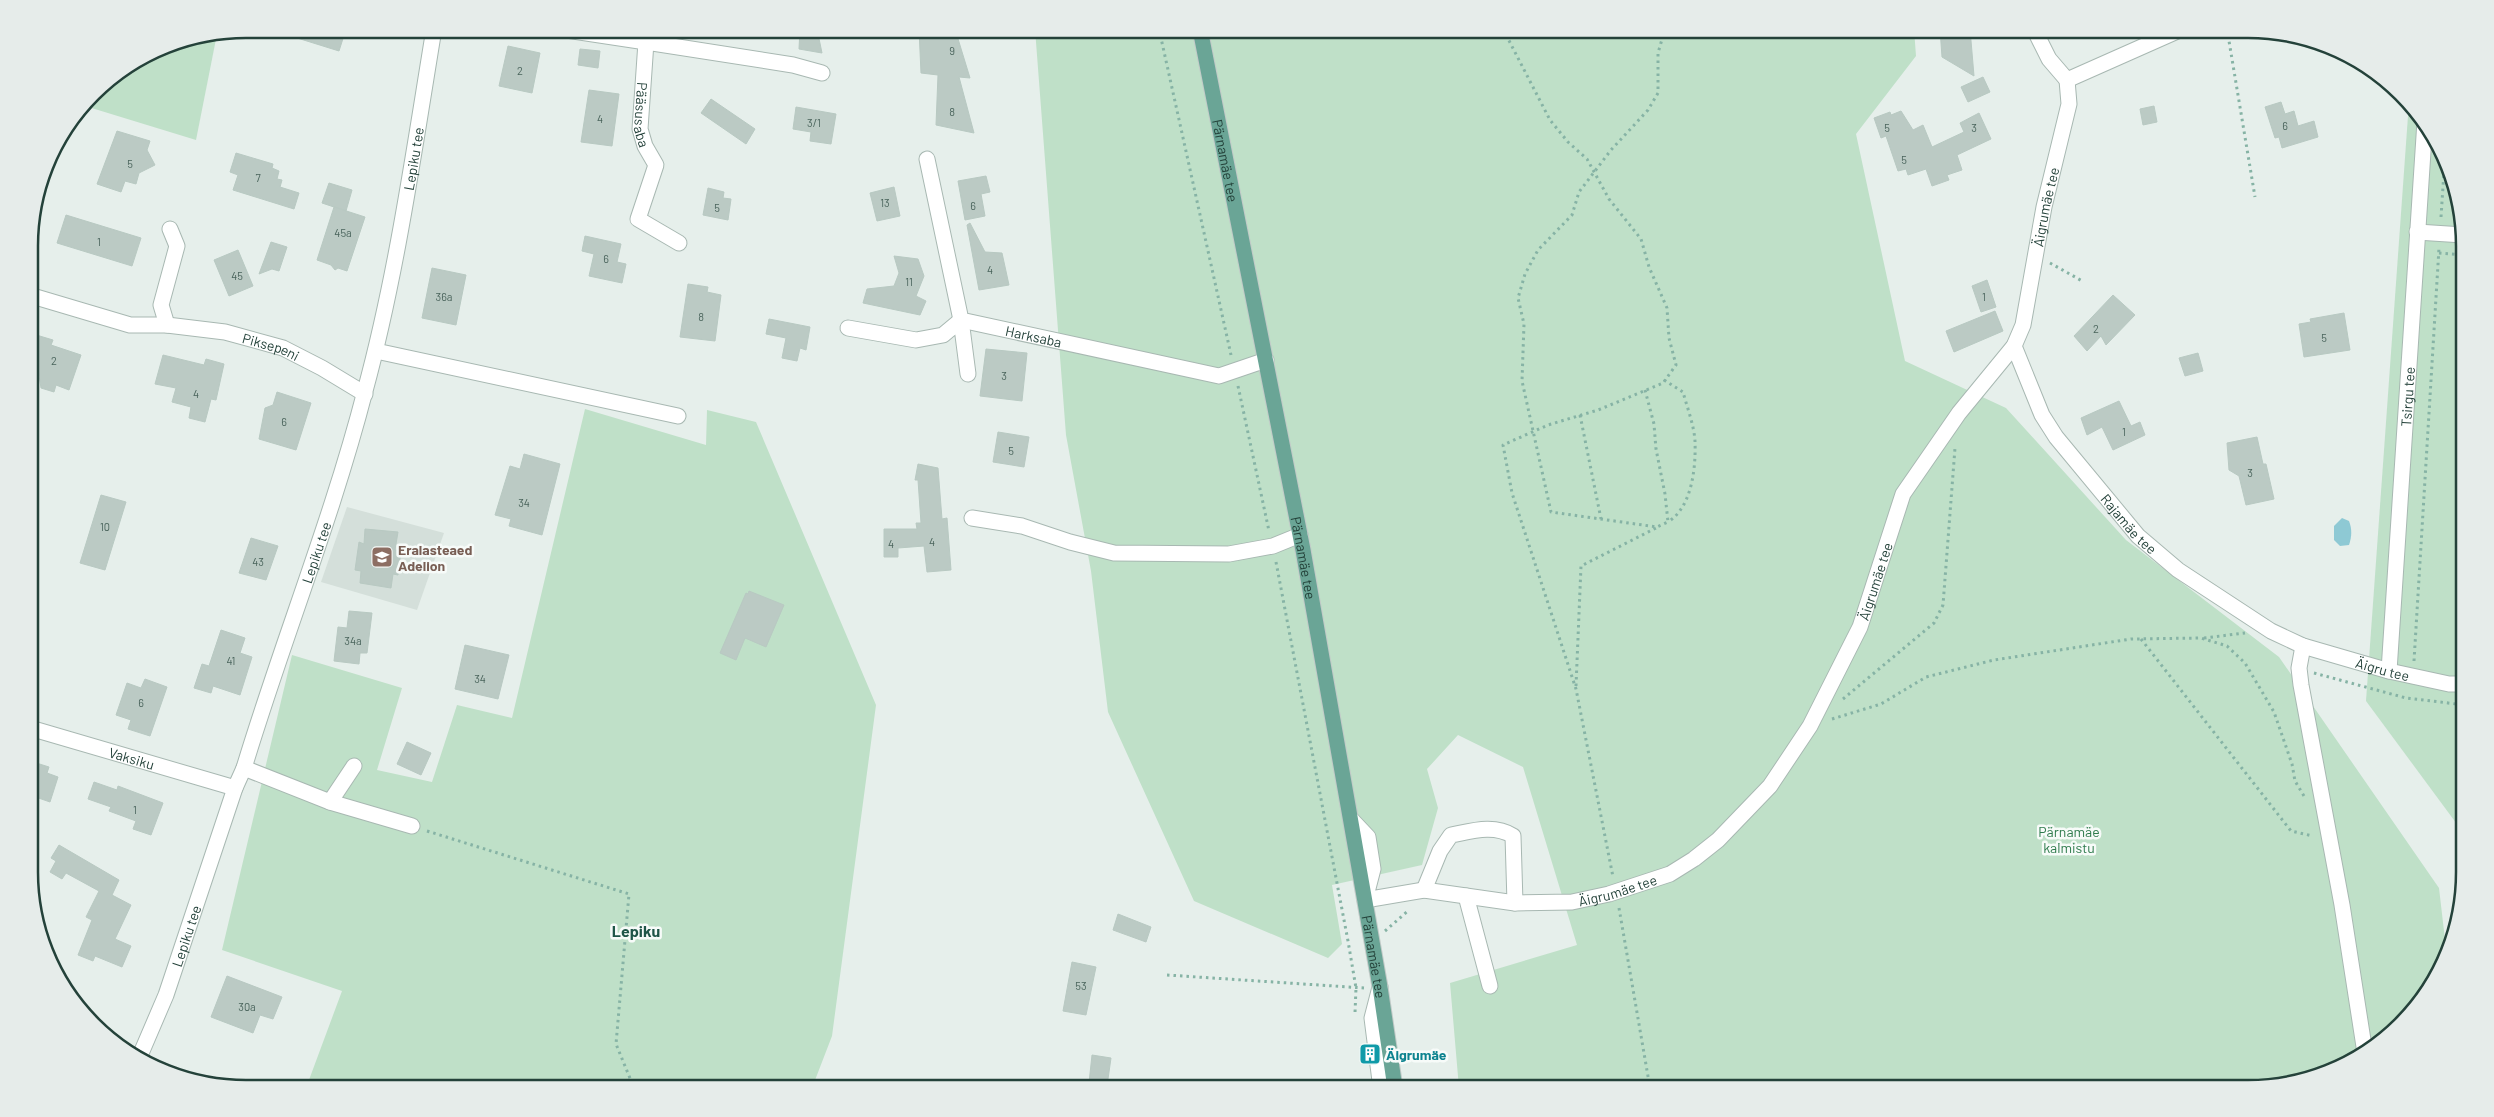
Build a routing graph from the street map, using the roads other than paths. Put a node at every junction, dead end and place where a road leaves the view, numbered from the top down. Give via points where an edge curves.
1 (432, 38) edge
2 (620, 38) edge
3 (1202, 38) edge
4 (2038, 38) edge
5 (2162, 38) edge
6 (646, 42) junction
7 (822, 73) dead end
8 (2067, 80) junction
9 (2424, 135) edge
10 (927, 159) dead end
11 (170, 229) dead end
12 (2418, 232) junction
13 (2456, 235) edge
14 (680, 243) dead end
15 (38, 298) edge
16 (961, 320) junction
17 (167, 325) junction
18 (848, 328) dead end
19 (2014, 346) junction
20 (376, 351) junction
21 (1266, 360) junction
22 (968, 374) dead end
23 (365, 394) junction
24 (678, 416) dead end
25 (972, 518) dead end
26 (1300, 535) junction
27 (2303, 646) junction
28 (2389, 671) junction
29 (2456, 683) edge
30 (38, 730) edge
31 (354, 766) dead end
32 (244, 768) junction
33 (235, 788) junction
34 (330, 802) junction
35 (412, 826) road end
36 (1426, 891) junction
37 (1466, 896) junction
38 (1365, 900) junction
39 (1515, 903) junction
40 (1490, 986) dead end
41 (1380, 987) junction
42 (2364, 1044) edge
43 (142, 1052) edge
44 (1380, 1080) edge
45 (1394, 1080) edge

1 - 20 street, Lepiku tee
2 - 6 street
3 - 21 main road, Pärnamäe tee
4 - 8 street via 2049,59
5 - 8 street
6 - 7 street via 793,65
6 - 14 street, Pääsusaba via 640,129 656,165 638,219
8 - 19 street, Äigrumäe tee via 2069,104 2052,169 2023,325
9 - 12 street, Tsirgu tee
10 - 16 street
11 - 17 street via 177,246 161,305
12 - 13 street
12 - 28 street, Tsirgu tee
15 - 17 street, Piksepeni via 130,325
16 - 18 street via 943,335 916,340
16 - 21 street, Harksaba via 1218,376
16 - 22 street
17 - 23 street, Piksepeni via 224,332 283,348
19 - 27 street, Rajamäe tee via 2042,415 2056,437 2138,536 2178,570 2271,631
19 - 39 street, Äigrumäe tee via 1959,413 1903,494 1860,627 1810,726 1770,786 1718,840 1670,874 1572,902
20 - 23 street, Lepiku tee
20 - 24 street
21 - 26 main road, Pärnamäe tee
23 - 32 street, Lepiku tee
25 - 26 street via 1022,526 1114,553 1229,554 1273,546
26 - 38 main road, Pärnamäe tee
27 - 28 street, Äigru tee
27 - 42 street via 2299,668
28 - 29 street, Äigru tee
30 - 33 street, Vaksiku
31 - 34 street
32 - 33 street, Lepiku tee
32 - 34 street
33 - 43 street, Lepiku tee via 166,995
34 - 35 street
36 - 37 street, Äigrumäe tee
36 - 38 street, Äigrumäe tee
36 - 39 street via 1440,851 1451,835 1502,829 1513,836
37 - 39 street, Äigrumäe tee
37 - 40 street
38 - 41 main road, Pärnamäe tee
41 - 44 street via 1372,1018
41 - 45 main road, Pärnamäe tee

